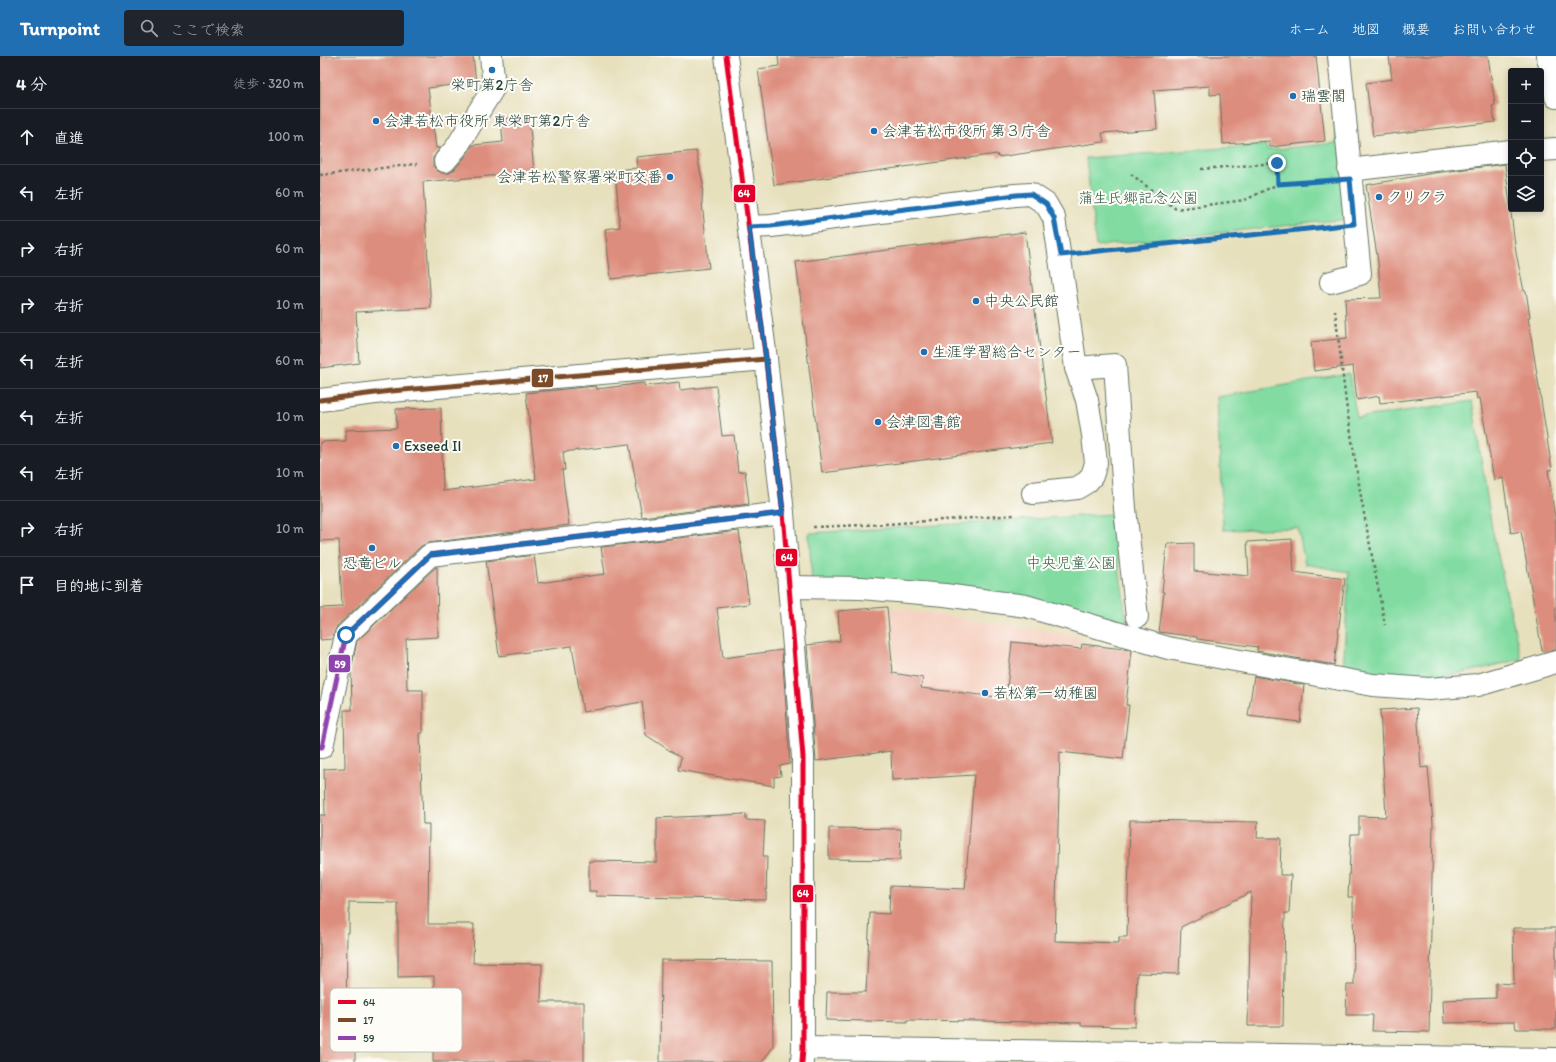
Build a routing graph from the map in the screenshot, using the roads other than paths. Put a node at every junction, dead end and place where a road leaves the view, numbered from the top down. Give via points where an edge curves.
1 (491, 56) edge
2 (726, 56) edge
3 (1339, 56) edge
4 (1548, 56) edge
5 (1556, 97) edge
6 (1556, 149) edge
7 (1544, 150) edge
8 (1508, 151) edge
9 (445, 161) road end
10 (1350, 175) junction
11 (749, 227) junction
12 (1331, 282) road end
13 (766, 359) junction
14 (1076, 368) junction
15 (320, 400) edge
16 (1033, 493) dead end
17 (784, 521) junction
18 (789, 587) junction
19 (1137, 617) dead end
20 (1556, 662) edge
21 (320, 747) edge
22 (803, 1055) edge
23 (1556, 1059) edge

1 - 9 main road via 494,86 456,148
2 - 11 main road
3 - 10 main road
4 - 5 main road
6 - 7 main road
8 - 10 main road
10 - 12 main road via 1360,274
11 - 13 main road
11 - 14 main road via 1031,194 1046,204 1054,218
13 - 15 main road via 391,391
13 - 17 main road
14 - 16 main road via 1087,400 1093,435 1096,463 1092,476 1077,488
14 - 19 main road via 1115,365 1125,509
17 - 18 main road
17 - 21 main road via 430,555 346,635
18 - 20 main road via 861,588 945,595 1026,606 1168,648 1374,686 1429,689 1478,684
18 - 22 main road via 803,758
22 - 23 main road

